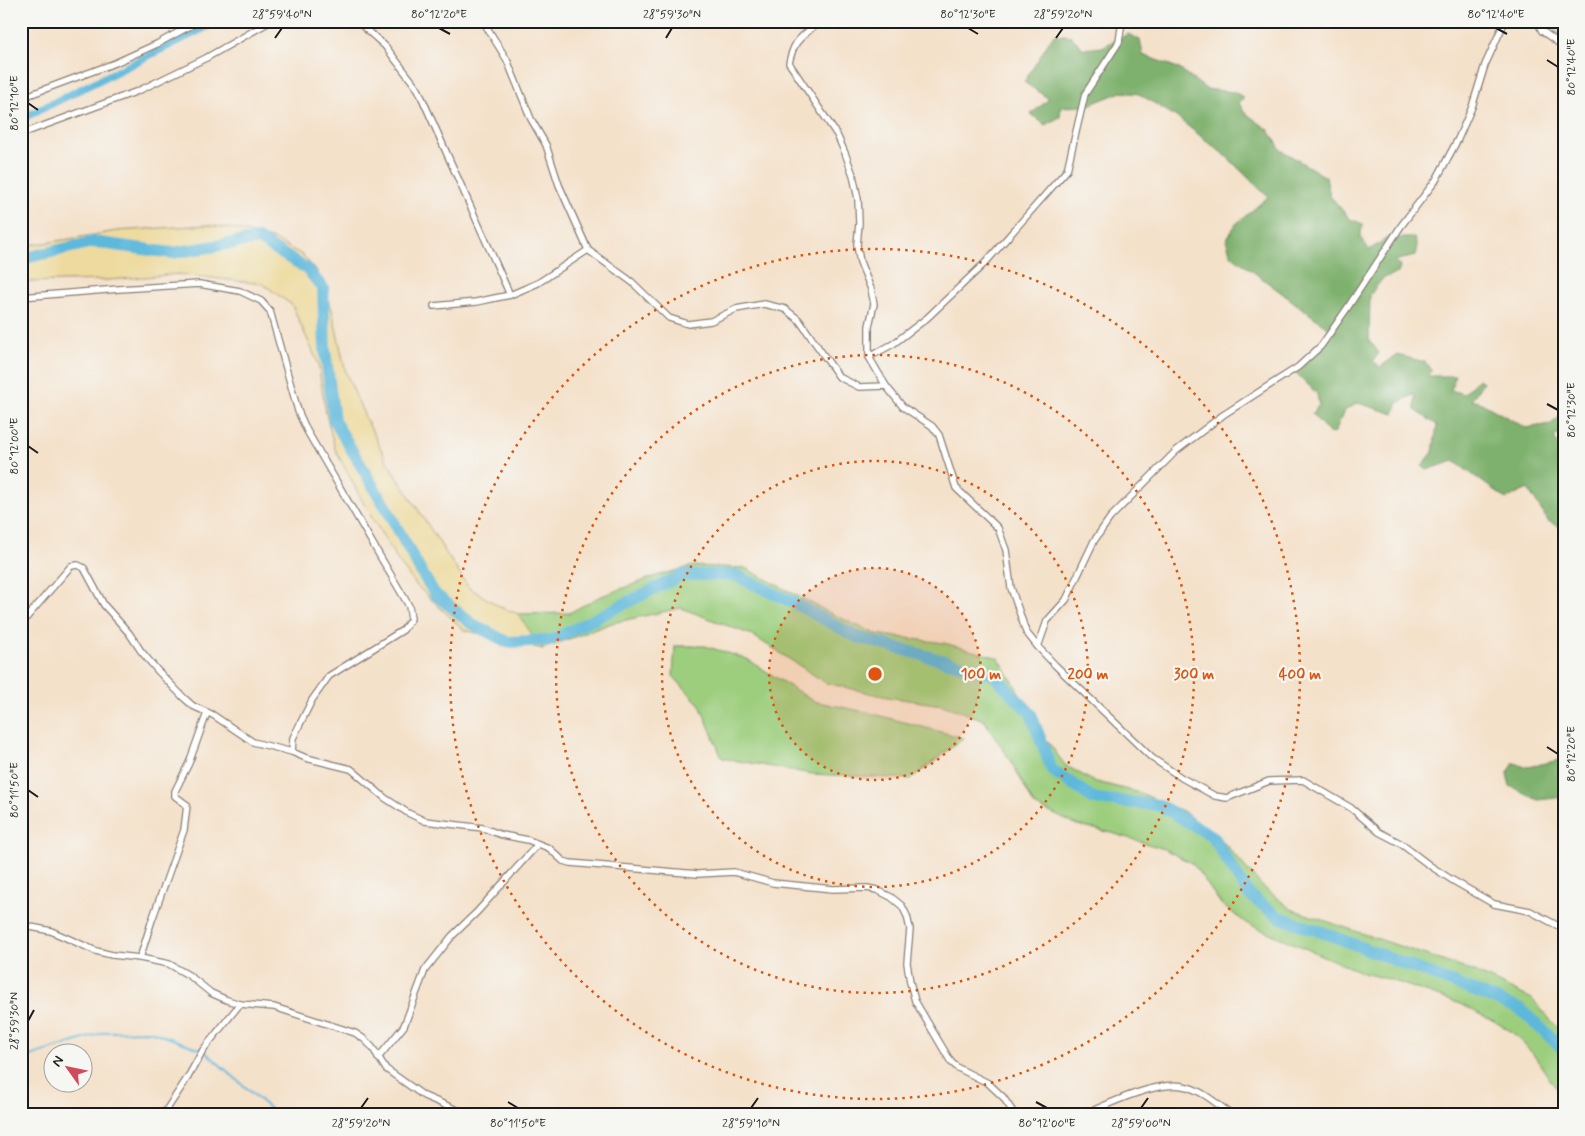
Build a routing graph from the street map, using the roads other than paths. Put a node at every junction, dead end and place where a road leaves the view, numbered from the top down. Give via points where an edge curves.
1 (199, 21) edge
2 (271, 21) edge
3 (357, 21) edge
4 (483, 21) edge
5 (819, 21) edge
6 (1122, 21) edge
7 (1505, 21) edge
8 (1536, 21) edge
9 (1564, 47) edge
10 (21, 98) edge
11 (21, 134) edge
12 (588, 250) junction
13 (510, 295) junction
14 (21, 297) edge
15 (434, 306) dead end
16 (869, 357) junction
17 (886, 386) junction
18 (21, 624) edge
19 (1038, 647) junction
20 (208, 713) junction
21 (292, 752) junction
22 (538, 844) junction
23 (21, 925) edge
24 (1564, 929) edge
25 (140, 958) junction
26 (240, 1004) junction
27 (378, 1058) junction
28 (164, 1115) edge
29 (469, 1115) edge
30 (1015, 1115) edge
31 (1083, 1115) edge
32 (1232, 1115) edge

1 - 10 street via 115,63
2 - 11 street via 138,91
3 - 13 street via 385,46 418,89
4 - 12 street via 507,60 531,119 546,145 559,185
5 - 16 street via 799,38 789,63 837,135 853,175 858,198 857,245 874,304 869,326
6 - 16 street via 1119,42 1085,94 1067,170 986,262 927,318 893,344
7 - 19 street via 1485,65 1472,107 1436,180 1401,226 1321,346 1298,366 1222,415 1176,451 1110,518 1094,541 1066,600 1047,621
8 - 9 street via 1542,31
12 - 13 street via 538,283
12 - 17 street via 632,282 669,318 688,324 711,321 736,309 764,304 785,309 799,320 839,377 859,387
13 - 15 street
14 - 21 street via 199,284 240,291 261,301 270,311 298,411 411,614 403,630 329,676 312,700 293,738
16 - 17 street
17 - 19 street via 903,407 936,430 956,488 998,528 1019,612 1026,632
18 - 20 street via 71,566 78,565 84,568 104,605 141,651 184,698
19 - 24 street via 1152,758 1198,787 1227,798 1269,782 1303,780 1351,808 1379,832 1400,843 1429,866 1494,904 1530,911
20 - 21 street via 253,742
20 - 25 street via 176,791 175,796 187,805 184,830
21 - 22 street via 351,769 385,798 425,821 483,828
22 - 27 street via 452,936 425,970 404,1026
22 - 30 street via 550,848 570,863 698,874 734,872 773,882 834,889 867,888 891,897 902,906 907,916 910,982 919,1008 951,1062 988,1083
23 - 25 street via 51,931 96,951
25 - 26 street via 180,969 211,993
26 - 27 street via 274,1007 355,1033 372,1047
26 - 28 street via 203,1050
27 - 29 street via 386,1069 424,1096
31 - 32 street via 1165,1086 1182,1086 1197,1091

